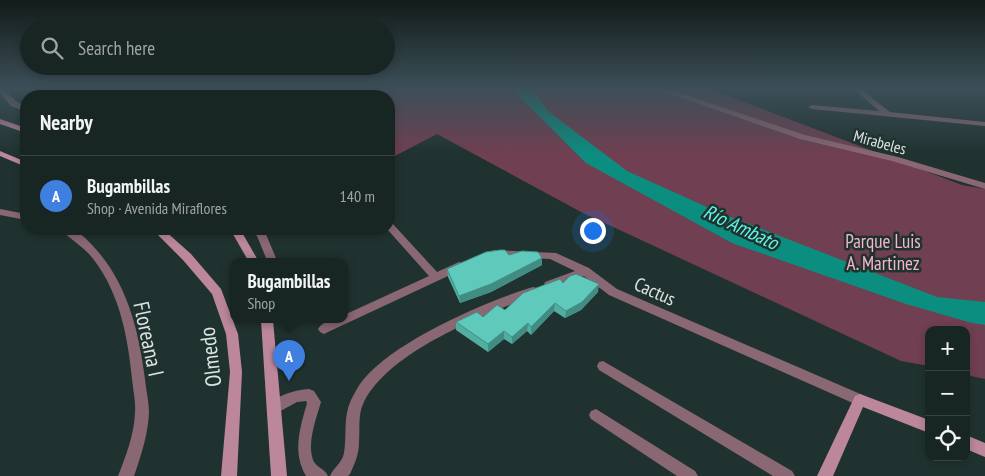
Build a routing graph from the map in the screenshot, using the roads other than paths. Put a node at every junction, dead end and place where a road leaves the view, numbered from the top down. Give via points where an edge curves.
1 (728, 111) edge
2 (857, 111) edge
3 (883, 111) edge
4 (886, 114) junction
5 (0, 121) edge
6 (985, 124) edge
7 (20, 129) edge
8 (0, 153) edge
9 (20, 162) edge
10 (985, 186) edge
11 (0, 212) edge
12 (20, 217) edge
13 (395, 232) edge
14 (75, 235) edge
15 (163, 235) edge
16 (238, 235) edge
17 (262, 235) edge
18 (484, 255) edge
19 (252, 258) edge
20 (271, 258) edge
21 (469, 262) edge
22 (584, 271) junction
23 (435, 276) junction
24 (348, 318) edge
25 (267, 323) edge
26 (338, 323) edge
27 (324, 330) dead end
28 (603, 366) dead end
29 (860, 400) junction
30 (275, 408) junction
31 (596, 415) dead end
32 (925, 425) edge
33 (970, 444) edge
34 (985, 450) edge
35 (126, 476) edge
36 (229, 476) edge
37 (279, 476) edge
38 (320, 476) edge
39 (338, 476) edge
40 (690, 476) edge
41 (787, 476) edge
42 (825, 476) edge

1 - 10 street, Mirabeles via 803,137 895,159
2 - 4 street
3 - 4 street
4 - 6 street
5 - 7 main road
8 - 9 main road
11 - 12 street
13 - 23 street
14 - 35 street, Floreana I via 97,255 130,322 142,410 138,438
15 - 36 main road, Olmedo via 217,292 232,334 236,372
16 - 19 main road
17 - 20 street
18 - 22 street, Cactus via 552,256
21 - 23 street
22 - 29 street, Cactus via 613,292
22 - 39 street via 453,324 394,358 363,390 356,405 351,456
23 - 24 street
25 - 30 main road
26 - 27 street
28 - 41 street
29 - 32 main road
29 - 42 main road
30 - 37 main road
30 - 38 street via 295,396 309,395 314,402 305,438 306,464 313,474
31 - 40 street
33 - 34 main road

